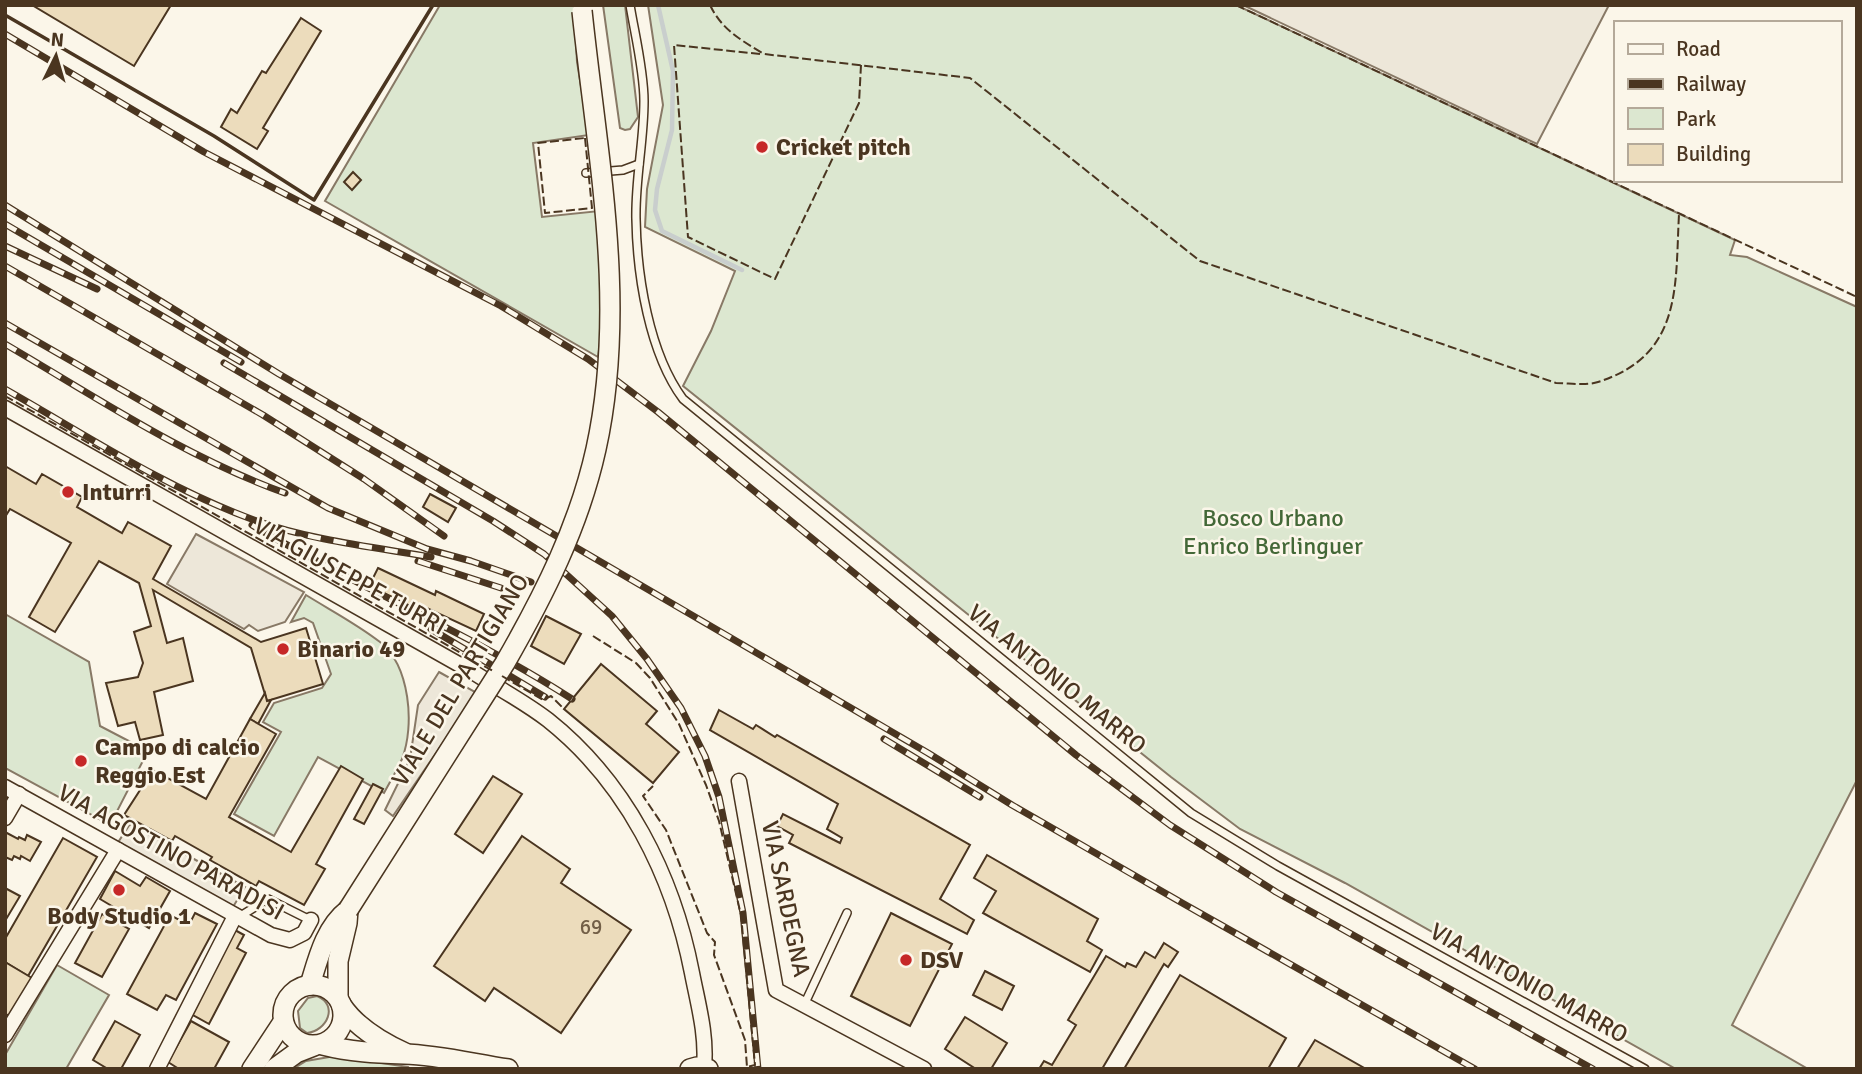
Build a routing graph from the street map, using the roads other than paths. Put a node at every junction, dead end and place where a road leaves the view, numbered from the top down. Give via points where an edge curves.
1 (630, 5) edge
2 (582, 8) edge
3 (639, 164) junction
4 (586, 173) dead end
5 (5, 408) edge
6 (739, 781) dead end
7 (12, 790) edge
8 (5, 818) edge
9 (118, 850) junction
10 (348, 909) junction
11 (847, 913) dead end
12 (237, 917) junction
13 (311, 920) joint
14 (310, 985) junction
15 (340, 1001) junction
16 (805, 1003) junction
17 (283, 1022) junction
18 (5, 1035) edge
19 (318, 1045) junction
20 (405, 1054) junction
21 (701, 1068) edge
22 (157, 1069) edge
23 (252, 1069) edge
24 (274, 1069) edge
25 (508, 1069) edge
26 (924, 1069) edge
27 (1645, 1069) edge

1 - 3 lane, VIA ANTONIO MARRO via 644,99
2 - 10 main road, VIALE DEL PARTIGIANO, bridge via 609,246 611,307 609,364 596,450 569,534 534,611
3 - 4 lane
3 - 27 lane, VIA ANTONIO MARRO via 635,219 651,329 669,381 683,399 1191,813
5 - 21 street, VIA GIUSEPPE TURRI via 476,674 546,719 575,744 620,797 671,894 689,954 704,1034
6 - 16 street, VIA SARDEGNA via 776,990
7 - 8 street
7 - 9 street, VIA AGOSTINO PARADISI
9 - 12 street, VIA AGOSTINO PARADISI
9 - 18 street
10 - 14 main road, VIALE DEL PARTIGIANO via 332,926
10 - 15 main road, VIALE DEL PARTIGIANO via 338,961
11 - 16 lane
12 - 13 lane via 268,899
12 - 13 street, VIA AGOSTINO PARADISI via 290,940 304,933
12 - 22 street
14 - 15 main road via 326,986
14 - 17 main road, VIALE DEL PARTIGIANO via 300,988 287,1003
15 - 19 main road, VIALE DEL PARTIGIANO via 343,1016 337,1033
15 - 20 main road via 368,1033
16 - 26 street, VIA SARDEGNA
17 - 19 main road via 297,1043
17 - 23 main road, VIALE DEL PARTIGIANO
19 - 20 main road via 379,1055
19 - 24 main road, VIALE DEL PARTIGIANO via 296,1053
20 - 25 main road

